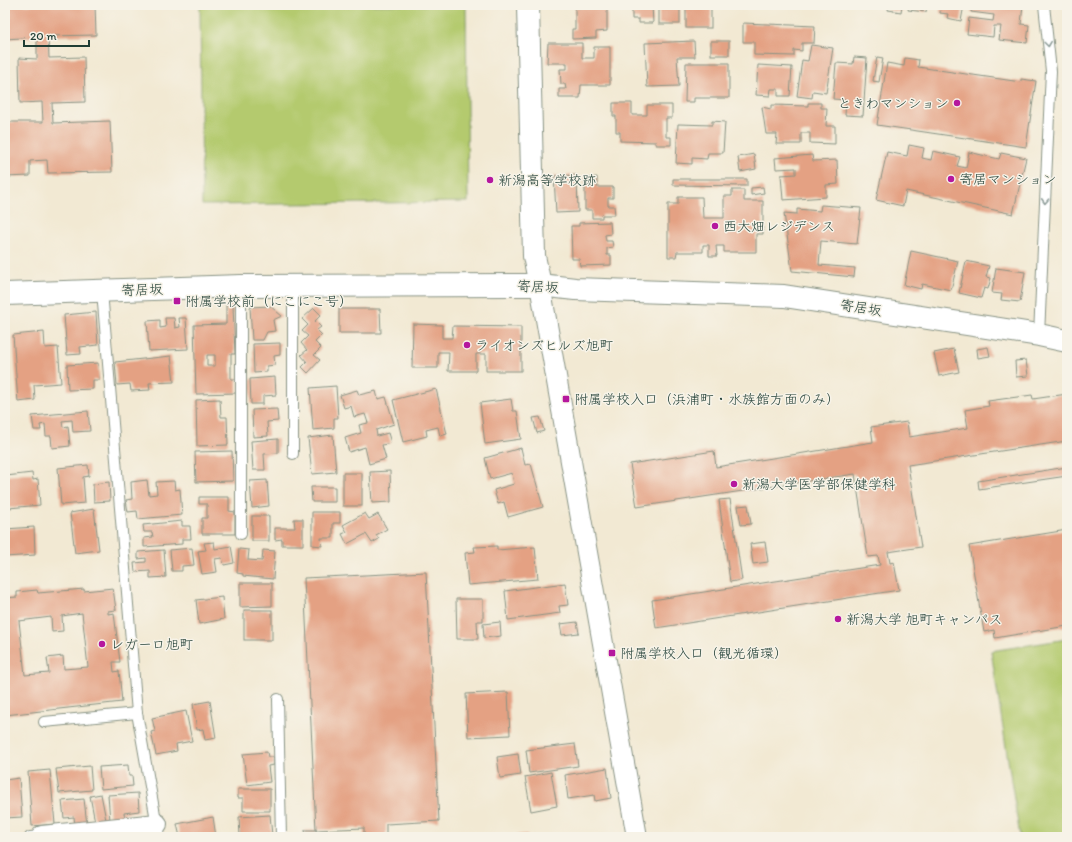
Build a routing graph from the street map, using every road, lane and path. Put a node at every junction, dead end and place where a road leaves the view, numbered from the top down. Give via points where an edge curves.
1 (528, 5) edge
2 (1044, 5) edge
3 (540, 285) junction
4 (241, 286) junction
5 (293, 287) junction
6 (102, 291) junction
7 (5, 294) edge
8 (1039, 335) junction
9 (1067, 341) edge
10 (293, 454) dead end
11 (241, 534) dead end
12 (278, 699) dead end
13 (137, 713) junction
14 (44, 722) dead end
15 (158, 830) edge
16 (38, 837) edge
17 (281, 837) edge
18 (637, 837) edge

1 - 3 street via 534,256
2 -> 8 lane via 1051,71
3 - 5 street, 寄居坂
3 - 8 street, 寄居坂 via 575,289 784,296
3 - 18 street
4 - 5 street, 寄居坂
4 - 6 street, 寄居坂
4 - 11 lane
5 - 10 lane
6 - 7 street, 寄居坂
6 - 13 lane
8 - 9 street, 寄居坂
12 - 17 lane
13 - 14 lane
13 - 15 lane
15 - 16 street

